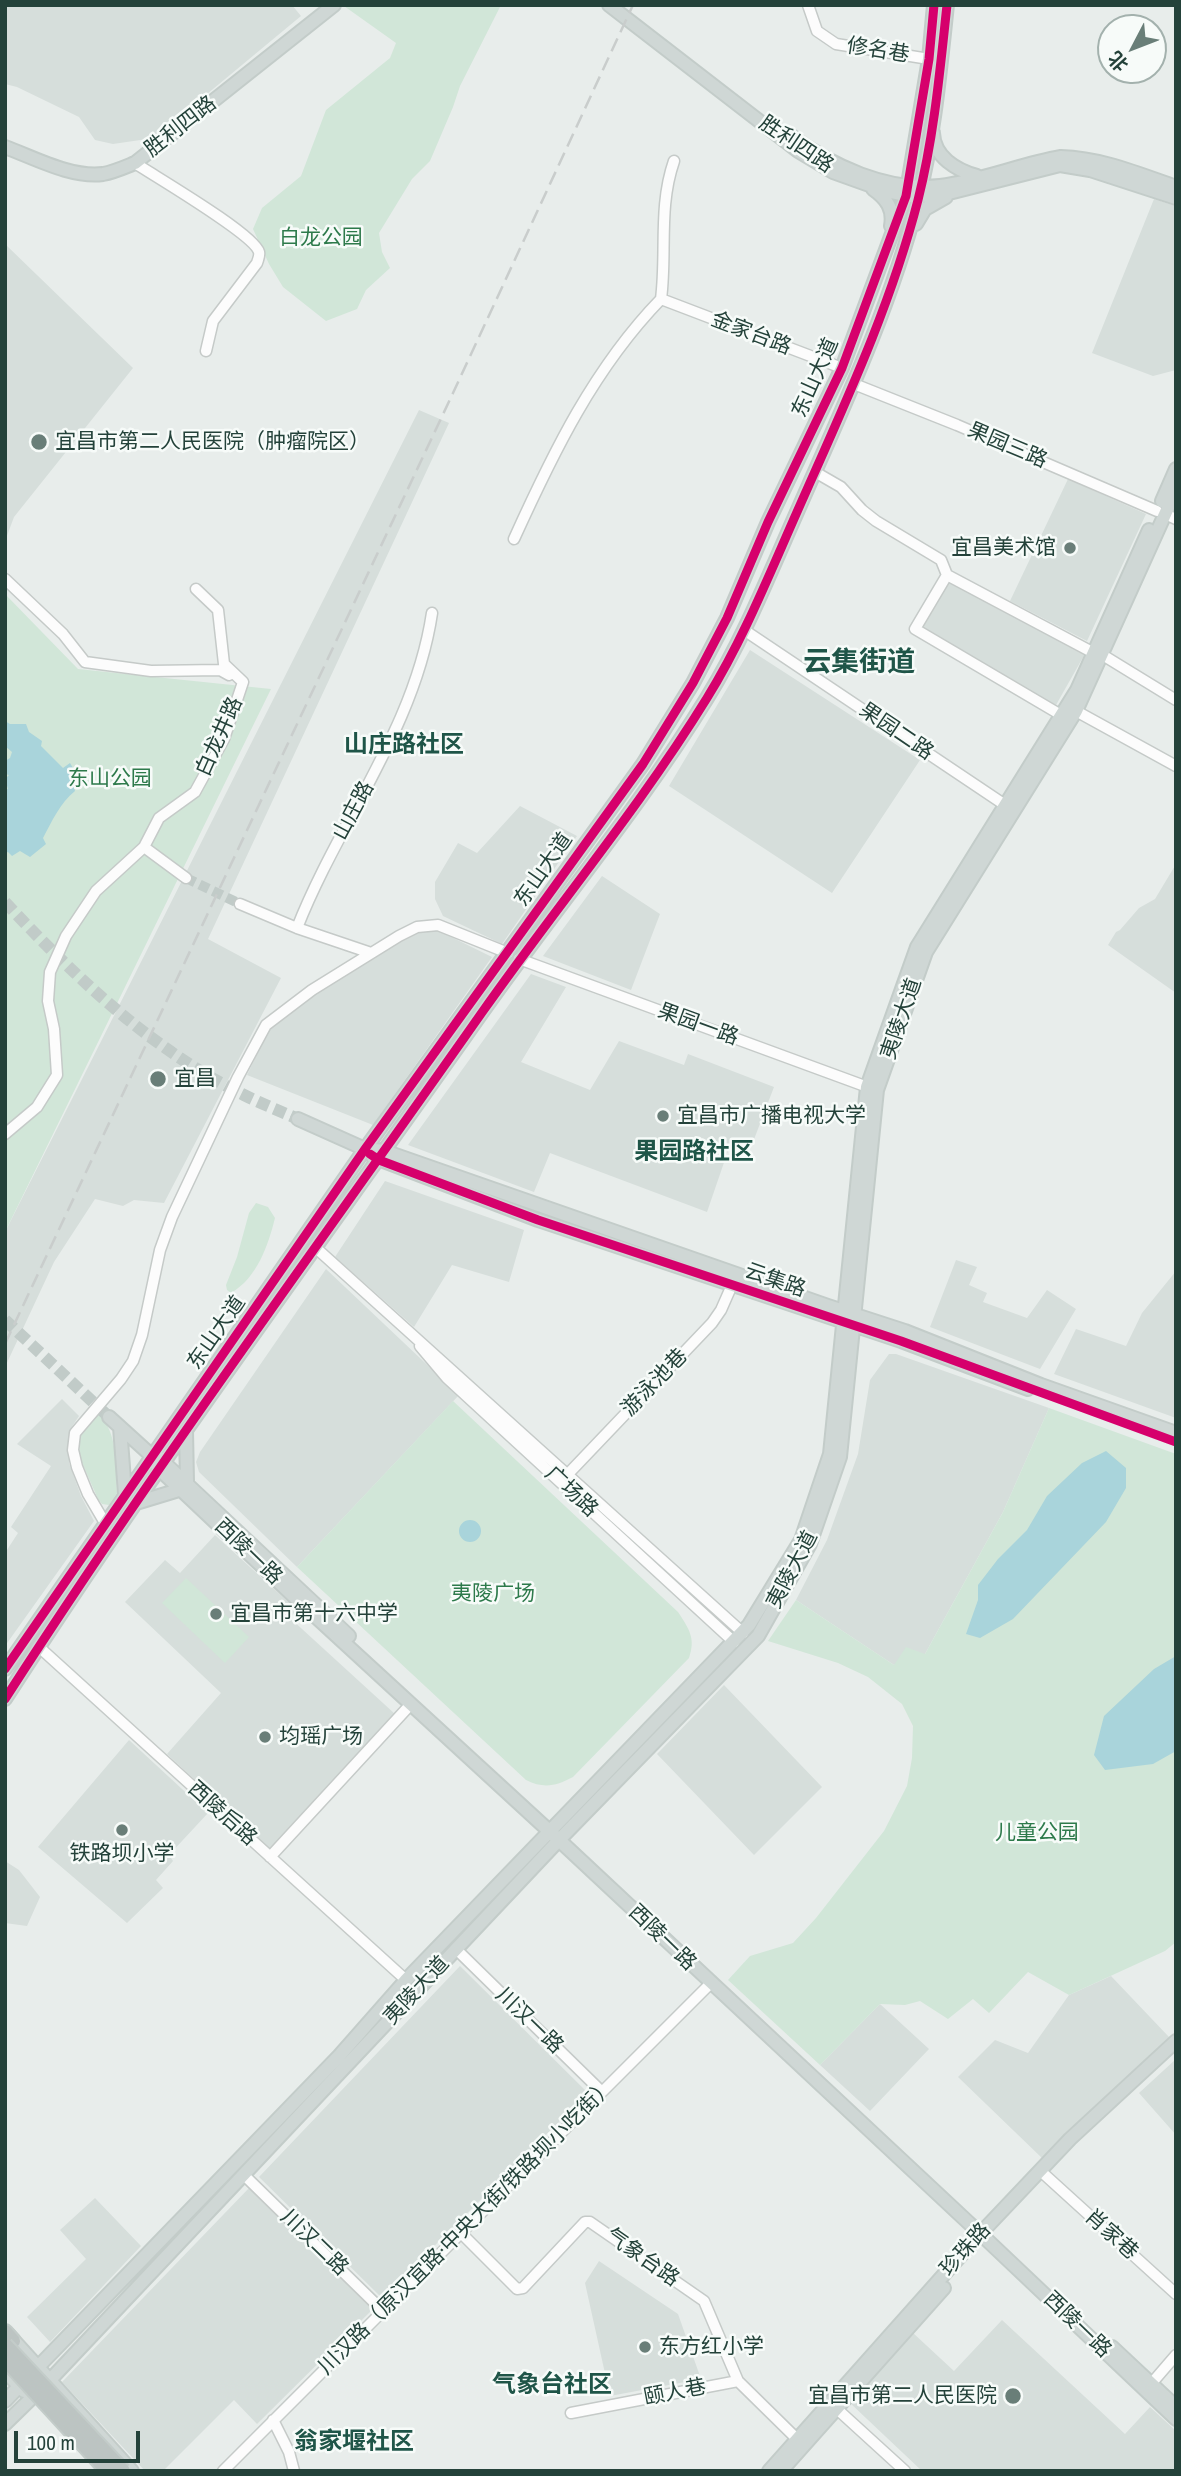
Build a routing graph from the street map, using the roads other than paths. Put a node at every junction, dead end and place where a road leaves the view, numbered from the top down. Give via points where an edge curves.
1 (323, 5) edge
2 (334, 5) edge
3 (609, 5) edge
4 (622, 5) edge
5 (808, 5) edge
6 (934, 5) edge
7 (947, 5) edge
8 (929, 59) junction
9 (932, 124) junction
10 (5, 140) edge
11 (5, 147) edge
12 (913, 156) junction
13 (674, 161) dead end
14 (135, 163) junction
15 (868, 180) junction
16 (977, 182) junction
17 (1176, 187) edge
18 (913, 191) junction
19 (1176, 198) edge
20 (881, 265) junction
21 (893, 282) junction
22 (661, 299) junction
23 (206, 351) dead end
24 (842, 368) junction
25 (854, 384) junction
26 (1176, 469) edge
27 (815, 472) junction
28 (1176, 490) edge
29 (1166, 515) edge
30 (514, 539) dead end
31 (947, 575) junction
32 (5, 579) edge
33 (196, 589) dead end
34 (432, 613) dead end
35 (744, 630) junction
36 (1097, 653) junction
37 (243, 682) junction
38 (1176, 700) edge
39 (1076, 711) junction
40 (1061, 715) junction
41 (1176, 766) edge
42 (1009, 807) junction
43 (144, 848) junction
44 (186, 878) tunnel mouth
45 (240, 904) tunnel mouth
46 (298, 928) junction
47 (372, 953) junction
48 (514, 956) junction
49 (872, 1088) junction
50 (298, 1119) tunnel mouth
51 (5, 1135) edge
52 (365, 1149) junction
53 (381, 1156) junction
54 (316, 1248) junction
55 (733, 1285) junction
56 (849, 1318) junction
57 (414, 1338) junction
58 (109, 1417) tunnel mouth
59 (120, 1427) junction
60 (186, 1431) junction
61 (1176, 1433) edge
62 (1176, 1442) edge
63 (152, 1456) junction
64 (162, 1465) junction
65 (568, 1474) junction
66 (184, 1486) junction
67 (125, 1494) junction
68 (136, 1503) junction
69 (105, 1522) junction
70 (738, 1638) junction
71 (38, 1647) junction
72 (5, 1669) edge
73 (18, 1678) junction
74 (5, 1699) edge
75 (411, 1704) junction
76 (557, 1834) junction
77 (270, 1857) junction
78 (456, 1950) junction
79 (406, 1980) junction
80 (710, 1984) junction
81 (1176, 2040) edge
82 (1176, 2050) edge
83 (602, 2092) junction
84 (1045, 2175) junction
85 (245, 2176) junction
86 (461, 2233) junction
87 (986, 2234) junction
88 (1176, 2294) edge
89 (383, 2311) junction
90 (7, 2337) edge
91 (1176, 2355) edge
92 (5, 2359) edge
93 (39, 2368) junction
94 (5, 2371) edge
95 (51, 2381) junction
96 (738, 2381) junction
97 (1151, 2384) junction
98 (20, 2387) junction
99 (32, 2399) junction
100 (5, 2401) edge
101 (1176, 2407) edge
102 (836, 2409) junction
103 (571, 2413) dead end
104 (1176, 2419) edge
105 (273, 2420) junction
106 (5, 2424) edge
107 (797, 2439) junction
108 (100, 2471) edge
109 (108, 2471) edge
110 (123, 2471) edge
111 (132, 2471) edge
112 (223, 2471) edge
113 (294, 2471) edge
114 (769, 2471) edge
115 (781, 2471) edge
116 (905, 2471) edge

1 - 10 main road, 胜利四路 via 125,161 88,167
2 - 14 main road, 胜利四路
3 - 15 main road, 胜利四路 via 798,151 833,172
4 - 15 main road, 胜利四路 via 799,141
5 - 8 street, 修名巷 via 817,31 836,44
6 - 8 main road, 东山大道
7 - 9 main road, 东山大道
8 - 12 main road, 东山大道
9 - 16 main road via 935,147
9 - 18 main road, 东山大道
11 - 14 main road, 胜利四路 via 85,173 102,174
12 - 15 main road via 898,175
12 - 18 main road, 东山大道
13 - 22 street via 663,209
14 - 23 street via 235,228 260,255 213,321
15 - 18 main road, 胜利四路
15 - 20 main road via 890,205 893,216
16 - 17 main road, 胜利四路 via 1047,159 1074,157
16 - 18 main road, 胜利四路 via 941,195
16 - 19 main road, 胜利四路 via 1060,165
16 - 21 main road via 925,209
18 - 20 main road, 东山大道
18 - 21 main road, 东山大道
20 - 24 main road, 东山大道
21 - 25 main road, 东山大道
22 - 24 street, 金家台路
22 - 30 street via 621,344 583,400
24 - 48 main road, 东山大道 via 693,683
25 - 27 main road, 东山大道
25 - 29 street, 果园三路
26 - 29 main road, 夷陵大道
27 - 31 street via 841,486 876,520 941,560
27 - 35 main road, 东山大道
28 - 29 main road, 夷陵大道
29 - 36 main road, 夷陵大道
31 - 36 street
31 - 40 street via 915,629
32 - 37 street, 白龙井路 via 63,634 85,662 151,671 220,670
33 - 37 street, 白龙井路 via 218,610 224,664
34 - 46 street, 山庄路 via 409,702 314,885
35 - 42 street, 果园二路
35 - 48 main road, 东山大道 via 709,696 659,771
36 - 38 street
36 - 39 main road, 夷陵大道
36 - 40 main road, 夷陵大道
37 - 43 street, 白龙井路 via 224,739 195,792 159,818
39 - 41 street
39 - 42 main road, 夷陵大道
40 - 42 main road, 夷陵大道
42 - 49 main road, 夷陵大道 via 926,952
43 - 44 street
43 - 51 street, 白龙井路 via 96,891 66,936 50,972 48,1001 57,1075 37,1107
45 - 46 street
46 - 47 street
47 - 48 street, 果园一路 via 417,928 438,925
47 - 69 street, 果园一路 via 266,1025 172,1217 133,1361 75,1433 77,1467
48 - 49 street, 果园一路
48 - 52 main road, 东山大道
48 - 53 main road, 东山大道
49 - 56 main road, 夷陵大道
50 - 52 main road, 云集路
52 - 53 main road, 云集路
52 - 63 main road, 东山大道
53 - 54 main road, 东山大道
53 - 55 main road, 云集路 via 538,1220
53 - 56 main road, 云集路
54 - 57 street, 广场路
54 - 60 main road, 东山大道
55 - 56 main road, 云集路
55 - 65 street, 游泳池巷 via 712,1323
56 - 61 main road, 云集路 via 905,1331
56 - 62 main road, 云集路
56 - 70 main road, 夷陵大道 via 830,1454 801,1540
56 - 76 main road, 夷陵大道 via 840,1457 810,1544 758,1636
57 - 65 street, 广场路
57 - 70 street, 广场路 via 442,1373
58 - 59 main road, 西陵一路
59 - 63 main road, 西陵一路
59 - 67 main road
60 - 64 main road, 东山大道
60 - 66 main road
63 - 64 main road, 西陵一路
63 - 67 main road, 东山大道
64 - 66 main road, 西陵一路
64 - 68 main road, 东山大道
65 - 70 street, 广场路
66 - 68 main road
66 - 75 main road, 西陵一路
66 - 76 main road, 西陵一路
67 - 69 main road, 东山大道
68 - 71 main road, 东山大道
69 - 72 main road, 东山大道
70 - 76 main road, 夷陵大道
71 - 73 main road, 东山大道
71 - 77 street, 西陵后路
72 - 73 street
73 - 74 main road, 东山大道
75 - 76 main road, 西陵一路
75 - 77 street
76 - 78 main road, 夷陵大道
76 - 79 main road, 夷陵大道
76 - 80 main road, 西陵一路
76 - 87 main road, 西陵一路
77 - 79 street, 西陵后路
78 - 83 street, 川汉一路
78 - 85 main road, 夷陵大道
79 - 93 main road, 夷陵大道 via 339,2056
80 - 83 street, 川汉路（原汉宜路·中央大街/铁路坝小吃街）
80 - 87 main road, 西陵一路
81 - 87 main road, 珍珠路 via 1070,2139
82 - 84 main road, 珍珠路
83 - 86 street, 川汉路（原汉宜路·中央大街/铁路坝小吃街）
84 - 87 main road, 珍珠路
84 - 88 street, 肖家巷
85 - 89 street, 川汉二路
85 - 95 main road, 夷陵大道
86 - 89 street, 川汉路（原汉宜路·中央大街/铁路坝小吃街）
86 - 96 street, 气象台路 via 517,2289 590,2222 704,2301
87 - 97 main road, 西陵一路
87 - 102 main road, 珍珠路
87 - 104 main road, 西陵一路
87 - 107 main road, 珍珠路
89 - 105 street, 川汉路（原汉宜路·中央大街/铁路坝小吃街）
90 - 93 main road
90 - 110 highway, bridge
91 - 97 street
92 - 109 highway, bridge
93 - 95 main road
93 - 98 main road, 夷陵大道
94 - 98 main road
95 - 99 main road, 夷陵大道
95 - 111 main road
96 - 103 street, 颐人巷
96 - 107 street, 气象台路
97 - 101 main road, 西陵一路
98 - 99 main road
98 - 100 main road, 夷陵大道
99 - 106 main road, 夷陵大道
99 - 108 main road
102 - 115 main road, 珍珠路
102 - 116 street
105 - 112 street, 川汉路（原汉宜路·中央大街/铁路坝小吃街）
105 - 113 street
107 - 114 main road, 珍珠路

